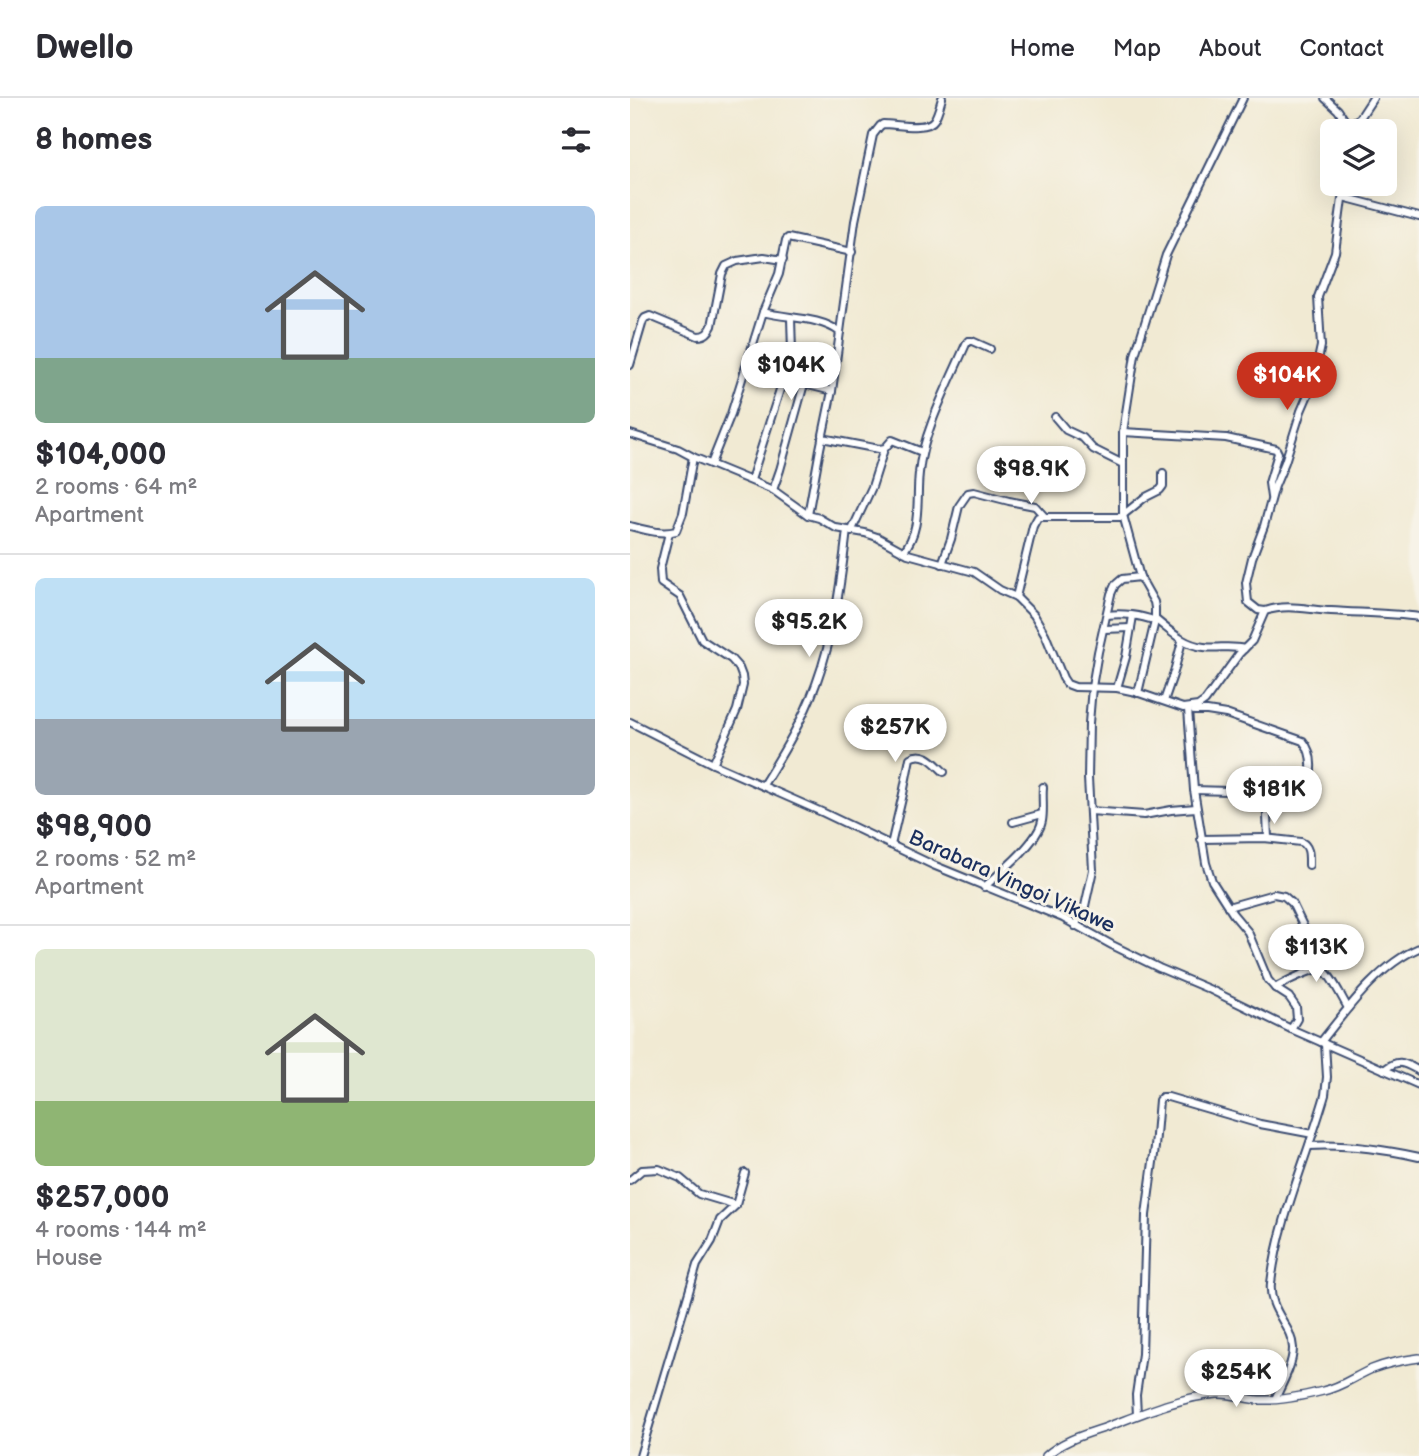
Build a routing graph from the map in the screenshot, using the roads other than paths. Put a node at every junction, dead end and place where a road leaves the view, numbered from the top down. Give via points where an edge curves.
1 (943, 98) edge
2 (1243, 98) edge
3 (1325, 98) edge
4 (1373, 98) edge
5 (1344, 119) edge
6 (1359, 119) edge
7 (1343, 197) joint
8 (1419, 216) edge
9 (852, 251) junction
10 (783, 260) junction
11 (763, 312) junction
12 (791, 318) junction
13 (840, 332) junction
14 (792, 349) junction
15 (990, 349) dead end
16 (836, 361) junction
17 (630, 365) edge
18 (785, 376) junction
19 (804, 384) junction
20 (832, 391) junction
21 (1055, 417) dead end
22 (1123, 432) junction
23 (630, 434) edge
24 (822, 438) junction
25 (884, 449) junction
26 (922, 452) junction
27 (693, 457) junction
28 (710, 464) junction
29 (1123, 464) junction
30 (1163, 473) dead end
31 (751, 480) junction
32 (773, 490) junction
33 (1271, 499) junction
34 (808, 515) junction
35 (1044, 516) junction
36 (1123, 516) junction
37 (630, 526) edge
38 (849, 531) junction
39 (669, 533) junction
40 (903, 552) junction
41 (942, 564) junction
42 (1140, 577) junction
43 (1016, 597) junction
44 (1265, 611) junction
45 (1107, 615) junction
46 (1133, 616) junction
47 (1419, 617) edge
48 (1154, 620) junction
49 (1131, 628) junction
50 (1104, 629) junction
51 (1182, 640) junction
52 (1244, 649) junction
53 (1093, 687) junction
54 (1117, 688) junction
55 (1138, 693) junction
56 (1164, 701) junction
57 (1188, 710) junction
58 (630, 722) edge
59 (713, 764) junction
60 (944, 772) dead end
61 (763, 785) junction
62 (1043, 787) dead end
63 (1194, 790) junction
64 (1266, 793) junction
65 (1196, 808) junction
66 (1090, 811) junction
67 (1042, 814) junction
68 (1013, 822) dead end
69 (1268, 838) junction
70 (1201, 839) junction
71 (891, 845) junction
72 (1309, 864) dead end
73 (984, 887) junction
74 (1228, 906) junction
75 (1075, 926) junction
76 (1419, 948) edge
77 (1325, 971) junction
78 (1275, 988) junction
79 (1348, 1008) junction
80 (1291, 1029) junction
81 (1323, 1043) junction
82 (1384, 1070) junction
83 (1419, 1071) edge
84 (1419, 1085) edge
85 (1313, 1134) junction
86 (1309, 1146) junction
87 (1419, 1157) edge
88 (746, 1173) dead end
89 (630, 1180) edge
90 (736, 1205) junction
91 (1419, 1358) edge
92 (1275, 1399) junction
93 (1137, 1415) junction
94 (640, 1456) edge
95 (1046, 1456) edge

1 - 9 street via 930,124 883,124 873,135
2 - 22 street via 1166,255 1135,355
3 - 5 street
4 - 6 street
7 - 8 street
7 - 33 street via 1335,256 1318,298 1321,346 1313,383
9 - 10 street via 788,239
9 - 13 street
10 - 11 street
10 - 17 street via 761,257 726,266 712,326 703,336 645,318
11 - 12 street
11 - 28 street
12 - 13 street via 826,323
12 - 14 street
13 - 16 street
14 - 16 street
14 - 18 street
15 - 26 street via 972,341 966,344
16 - 20 street
18 - 19 street
18 - 31 street
19 - 20 street
19 - 32 street
20 - 24 street
21 - 29 street via 1093,449
22 - 29 street
22 - 33 street via 1226,438 1276,449 1269,483
23 - 27 street
24 - 25 street
24 - 34 street
25 - 26 street via 892,440
25 - 38 street via 872,487
26 - 40 street via 915,529
27 - 28 street
27 - 39 street via 680,524
28 - 31 street
29 - 36 street
30 - 36 street via 1160,490
31 - 32 street
32 - 34 street
33 - 44 street via 1246,583 1248,602
34 - 38 street
35 - 36 street
35 - 41 street via 1029,504 968,494
35 - 43 street via 1033,526
36 - 42 street
37 - 39 street
38 - 40 street via 877,537
38 - 61 street via 816,686
39 - 59 street via 661,583 680,596 702,640 731,659 742,677 737,709
40 - 41 street
41 - 43 street via 974,572
42 - 45 street via 1125,577 1115,585
42 - 48 street via 1154,601
43 - 53 street via 1034,615 1067,684
44 - 47 street via 1290,607
44 - 52 street
45 - 46 street
45 - 50 street
46 - 48 street
46 - 49 street
48 - 51 street
48 - 55 street
49 - 50 street
49 - 54 street
50 - 53 street
51 - 52 street via 1202,647
51 - 56 street
52 - 57 street via 1205,701
53 - 54 street
53 - 66 street
54 - 55 street
55 - 56 street
56 - 57 street
57 - 63 street
57 - 64 street via 1218,712 1303,741 1311,755 1305,792
58 - 59 street, Barabara Vingoi Vikawe
59 - 61 street, Barabara Vingoi Vikawe
60 - 71 street via 926,756 910,758
61 - 71 street, Barabara Vingoi Vikawe
62 - 67 street
63 - 64 street
63 - 65 street
64 - 69 street
65 - 66 street via 1144,815
65 - 70 street
66 - 75 street via 1093,870
67 - 68 street
67 - 73 street via 1031,840
69 - 70 street
69 - 72 street via 1305,843
70 - 74 street via 1209,873
71 - 73 street, Barabara Vingoi Vikawe
73 - 75 street, Barabara Vingoi Vikawe
74 - 77 street via 1274,894 1290,899
74 - 78 street via 1248,932
75 - 80 street, Barabara Vingoi Vikawe
76 - 79 street via 1394,961
77 - 78 street via 1317,969
77 - 79 street
78 - 80 street via 1296,1007 1297,1019
79 - 81 street
80 - 81 street, Barabara Vingoi Vikawe
81 - 82 street, Barabara Vingoi Vikawe
81 - 85 street via 1327,1077
82 - 83 street via 1398,1062
82 - 84 street, Barabara Vingoi Vikawe
85 - 86 street
85 - 93 street via 1260,1125 1168,1097 1159,1100 1146,1215
86 - 87 street via 1363,1146
86 - 92 street via 1271,1280 1272,1301 1293,1349
88 - 90 street
89 - 90 street via 642,1170 659,1169 680,1178 699,1195
90 - 94 street via 720,1220 697,1265
91 - 92 street via 1370,1370 1337,1387
92 - 93 street via 1204,1396
93 - 95 street via 1077,1437

